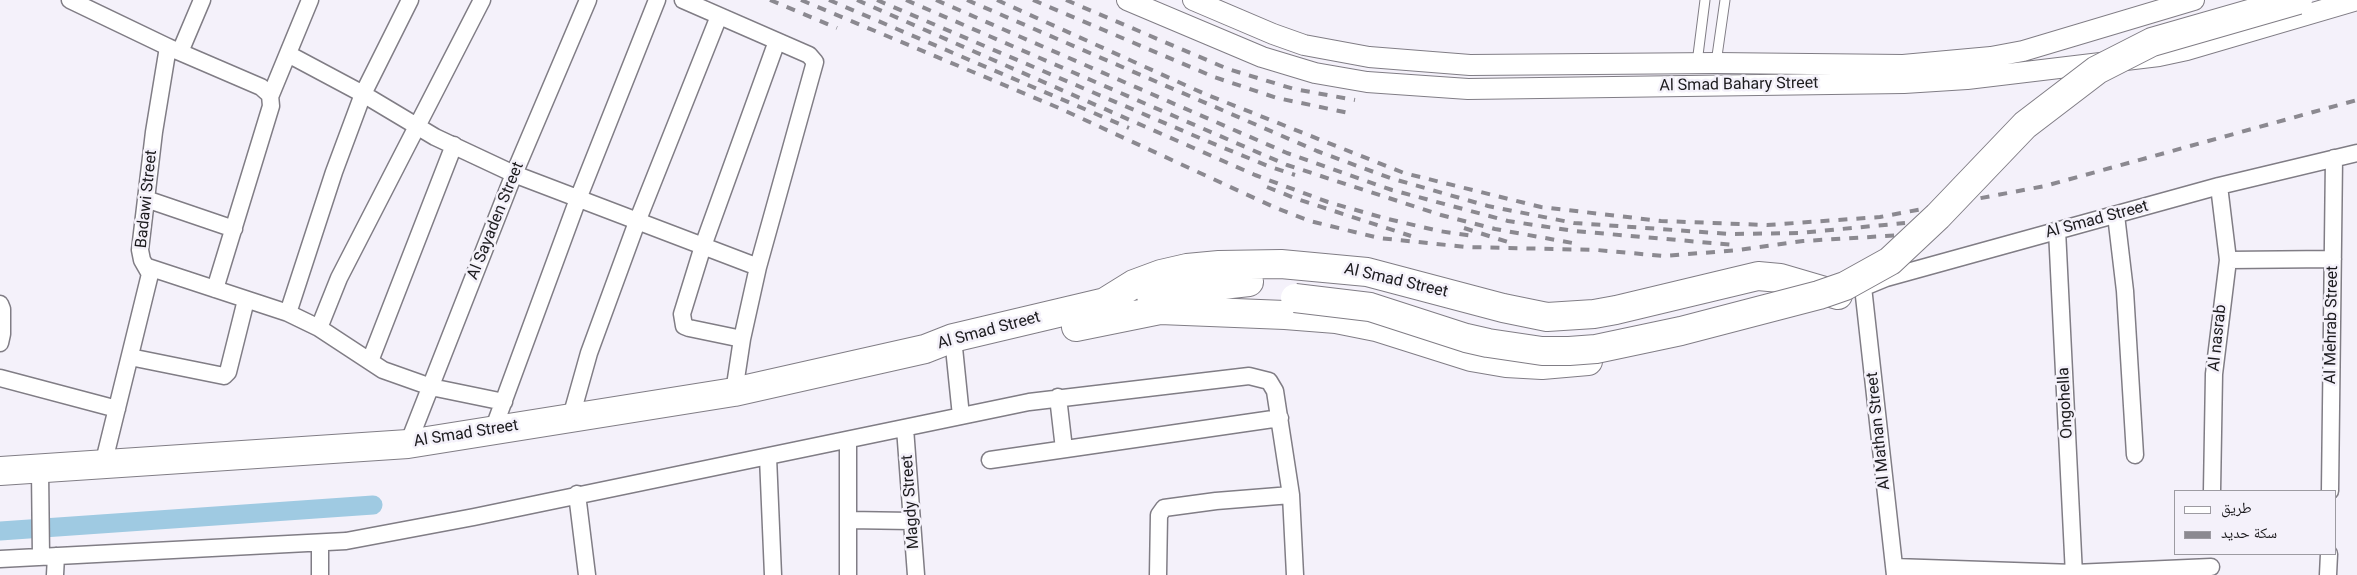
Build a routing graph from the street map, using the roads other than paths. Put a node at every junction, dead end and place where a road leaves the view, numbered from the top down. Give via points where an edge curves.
1 (70, 0) edge
2 (202, 0) edge
3 (310, 0) edge
4 (410, 0) edge
5 (482, 0) edge
6 (588, 0) edge
7 (657, 0) edge
8 (683, 0) edge
9 (1128, 0) edge
10 (1193, 0) edge
11 (1704, 0) edge
12 (1725, 0) edge
13 (2194, 0) edge
14 (2235, 0) edge
15 (2298, 0) edge
16 (2357, 0) edge
17 (1159, 7) edge
18 (719, 16) junction
19 (778, 41) junction
20 (174, 50) junction
21 (288, 54) junction
22 (1369, 57) junction
23 (1707, 63) junction
24 (1470, 65) junction
25 (1904, 74) junction
26 (1367, 82) junction
27 (1715, 85) junction
28 (1695, 86) junction
29 (1468, 89) junction
30 (363, 94) junction
31 (270, 97) junction
32 (417, 127) junction
33 (454, 145) junction
34 (2357, 153) edge
35 (2334, 158) junction
36 (514, 174) junction
37 (2219, 186) junction
38 (146, 199) junction
39 (578, 199) junction
40 (2116, 215) junction
41 (637, 222) junction
42 (234, 229) junction
43 (2057, 230) junction
44 (703, 246) junction
45 (2333, 259) junction
46 (2228, 260) junction
47 (148, 267) junction
48 (758, 267) junction
49 (215, 289) junction
50 (1295, 289) junction
51 (1852, 292) junction
52 (246, 300) junction
53 (1105, 302) junction
54 (0, 304) edge
55 (1160, 310) junction
56 (288, 313) junction
57 (320, 328) junction
58 (742, 339) junction
59 (0, 344) edge
60 (953, 345) junction
61 (130, 357) junction
62 (370, 361) junction
63 (0, 378) edge
64 (431, 387) junction
65 (734, 392) junction
66 (1058, 397) junction
67 (504, 402) junction
68 (117, 409) junction
69 (961, 416) junction
70 (571, 418) junction
71 (1280, 418) junction
72 (905, 428) junction
73 (493, 430) junction
74 (848, 440) junction
75 (408, 444) junction
76 (1064, 449) junction
77 (2135, 455) dead end
78 (0, 456) edge
79 (768, 456) junction
80 (990, 460) dead end
81 (103, 465) junction
82 (0, 471) edge
83 (42, 478) junction
84 (2212, 490) edge
85 (2330, 490) edge
86 (577, 494) junction
87 (1292, 495) junction
88 (848, 520) junction
89 (912, 521) junction
90 (320, 544) junction
91 (46, 552) junction
92 (2329, 555) edge
93 (0, 560) edge
94 (2211, 565) edge
95 (1895, 571) edge
96 (2074, 574) edge
97 (55, 575) edge
98 (320, 575) edge
99 (587, 575) edge
100 (773, 575) edge
101 (848, 575) edge
102 (916, 575) edge
103 (1158, 575) edge
104 (1295, 575) edge
105 (2328, 575) edge

1 - 20 street
2 - 20 street, Badawi Street
3 - 21 street
4 - 30 street
5 - 32 street
6 - 36 street, Al Sayaden Street
7 - 39 street
8 - 18 street
9 - 17 street, Al Smad Bahary Street
10 - 22 street, Al Smad Bahary Street via 1304,45
11 - 23 lane
12 - 23 lane
13 - 25 street, Al Smad Bahary Street via 2023,51
14 - 50 highway via 2124,38 2066,70 2033,97 1899,233 1852,266 1815,281 1611,329 1572,334 1492,326 1349,286
15 - 50 highway, bridge via 2152,42 2097,70 2025,126 1890,261 1845,286 1810,297 1681,331 1596,349 1568,351 1488,343 1370,307
16 - 25 street, Al Smad Bahary Street via 2159,56 1967,78
17 - 26 street, Al Smad Bahary Street via 1262,57 1315,73
18 - 19 street
18 - 41 street
19 - 44 street
19 - 48 street via 812,56 815,62
20 - 31 street via 261,86
20 - 38 street, Badawi Street
21 - 30 street
21 - 31 street
22 - 24 street, Al Smad Bahary Street
22 - 26 street
23 - 24 street, Al Smad Bahary Street
23 - 25 street, Al Smad Bahary Street
23 - 27 street
23 - 28 street
24 - 29 street
25 - 27 street, Al Smad Bahary Street
26 - 29 street, Al Smad Bahary Street
27 - 28 street, Al Smad Bahary Street
28 - 29 street, Al Smad Bahary Street
30 - 32 street
30 - 56 street
31 - 42 street via 271,106
32 - 33 street
32 - 57 street via 339,278
33 - 36 street
33 - 62 street
34 - 35 street, Al Smad Street
35 - 37 street, Al Smad Street
35 - 45 street, Al Mehrab Street
36 - 39 street
36 - 64 street, Al Sayaden Street
37 - 40 street, Al Smad Street
37 - 46 street, Al nasrab
38 - 42 street
38 - 47 street, Badawi Street via 140,250
39 - 41 street
39 - 67 street
40 - 43 street, Al Smad Street
40 - 77 street via 2125,291
41 - 44 street
41 - 70 street via 589,353
42 - 49 street
43 - 51 street, Al Smad Street via 1886,278
43 - 96 street, Ongohella
44 - 48 street
44 - 58 street via 682,314 684,326
45 - 46 street
45 - 85 street, Al Mehrab Street
46 - 84 street, Al nasrab via 2214,374
47 - 49 street
47 - 61 street, Badawi Street via 150,274
48 - 58 street
49 - 52 street
50 - 53 highway via 1218,284
50 - 55 highway
51 - 53 highway, Al Smad Street via 1758,276 1616,310 1547,317 1367,272 1244,263 1187,268 1161,274 1134,284
51 - 55 highway, Al Smad Street via 1674,345 1577,363 1542,365 1471,357 1385,330 1336,319
51 - 95 street, Al Mathan Street
52 - 56 street
52 - 61 street via 228,372 224,376
53 - 60 highway, Al Smad Street
54 - 59 street
55 - 60 highway, Al Smad Street
56 - 57 street
57 - 62 street
58 - 65 street
60 - 65 highway, Al Smad Street
60 - 69 street
61 - 68 street, Badawi Street
62 - 64 street via 383,370
63 - 68 street
64 - 67 street
64 - 75 street, Al Sayaden Street
65 - 70 highway, Al Smad Street
66 - 69 street
66 - 71 street via 1249,376 1266,379 1272,385
66 - 76 street
67 - 73 street
68 - 81 street, Badawi Street
69 - 72 street
70 - 73 highway, Al Smad Street
71 - 76 street
71 - 87 street
72 - 74 street
72 - 89 street, Magdy Street
73 - 75 highway, Al Smad Street
74 - 79 street
74 - 88 street
75 - 81 highway, Al Smad Street
76 - 80 street
78 - 83 street
79 - 86 street
79 - 100 street
81 - 83 highway, Al Smad Street
82 - 83 highway, Al Smad Street
83 - 91 street
86 - 90 street via 387,535
86 - 99 street
87 - 103 street via 1164,508 1159,515
87 - 104 street
88 - 89 street
88 - 101 street
89 - 102 street, Magdy Street
90 - 91 street
90 - 98 street
91 - 93 street
91 - 97 street
92 - 105 street
94 - 96 street
95 - 96 street

